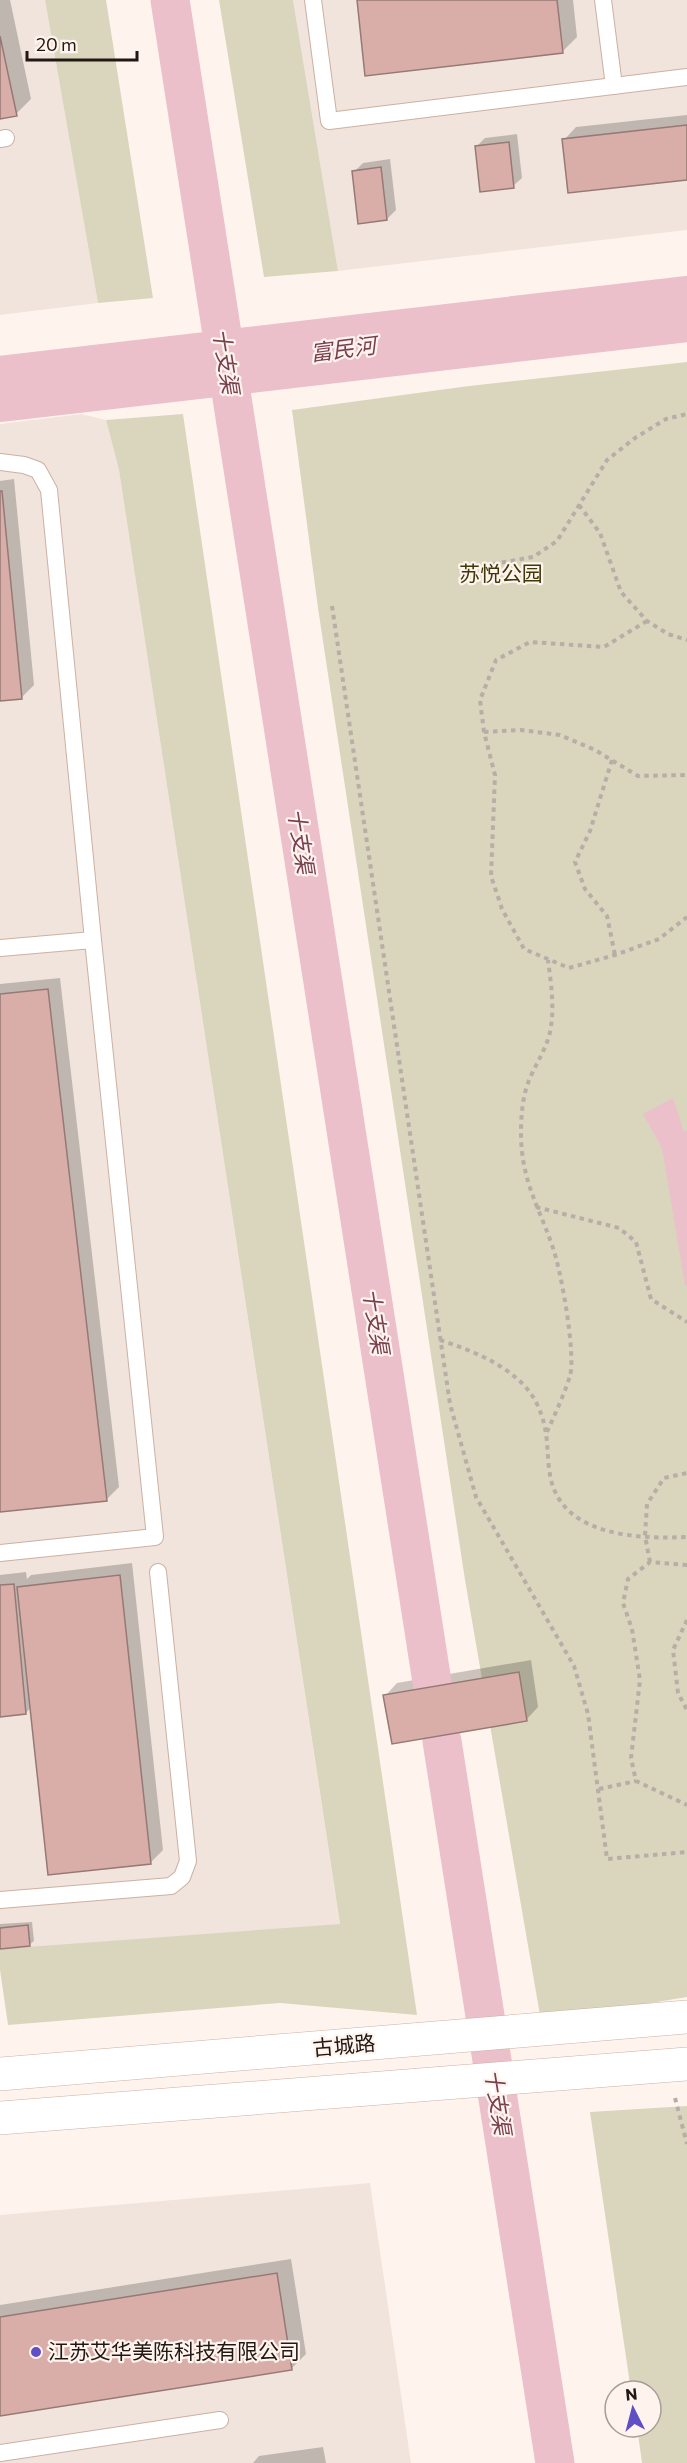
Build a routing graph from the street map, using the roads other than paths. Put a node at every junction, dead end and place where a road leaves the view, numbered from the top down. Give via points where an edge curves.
1 (313, 0) edge
2 (603, 0) edge
3 (687, 77) edge
4 (614, 86) junction
5 (0, 462) edge
6 (93, 940) junction
7 (0, 948) edge
8 (0, 1553) edge
9 (158, 1572) dead end
10 (0, 1900) edge
11 (687, 2017) edge
12 (677, 2065) edge
13 (0, 2074) edge
14 (0, 2118) edge
15 (220, 2420) dead end
16 (0, 2453) edge

1 - 4 lane via 329,121
2 - 4 lane
3 - 4 lane
5 - 6 lane via 38,470 49,490
6 - 7 lane
6 - 8 lane via 155,1537
9 - 10 lane via 188,1861 182,1876 171,1886
11 - 13 main road, 古城路
12 - 14 main road
15 - 16 lane

